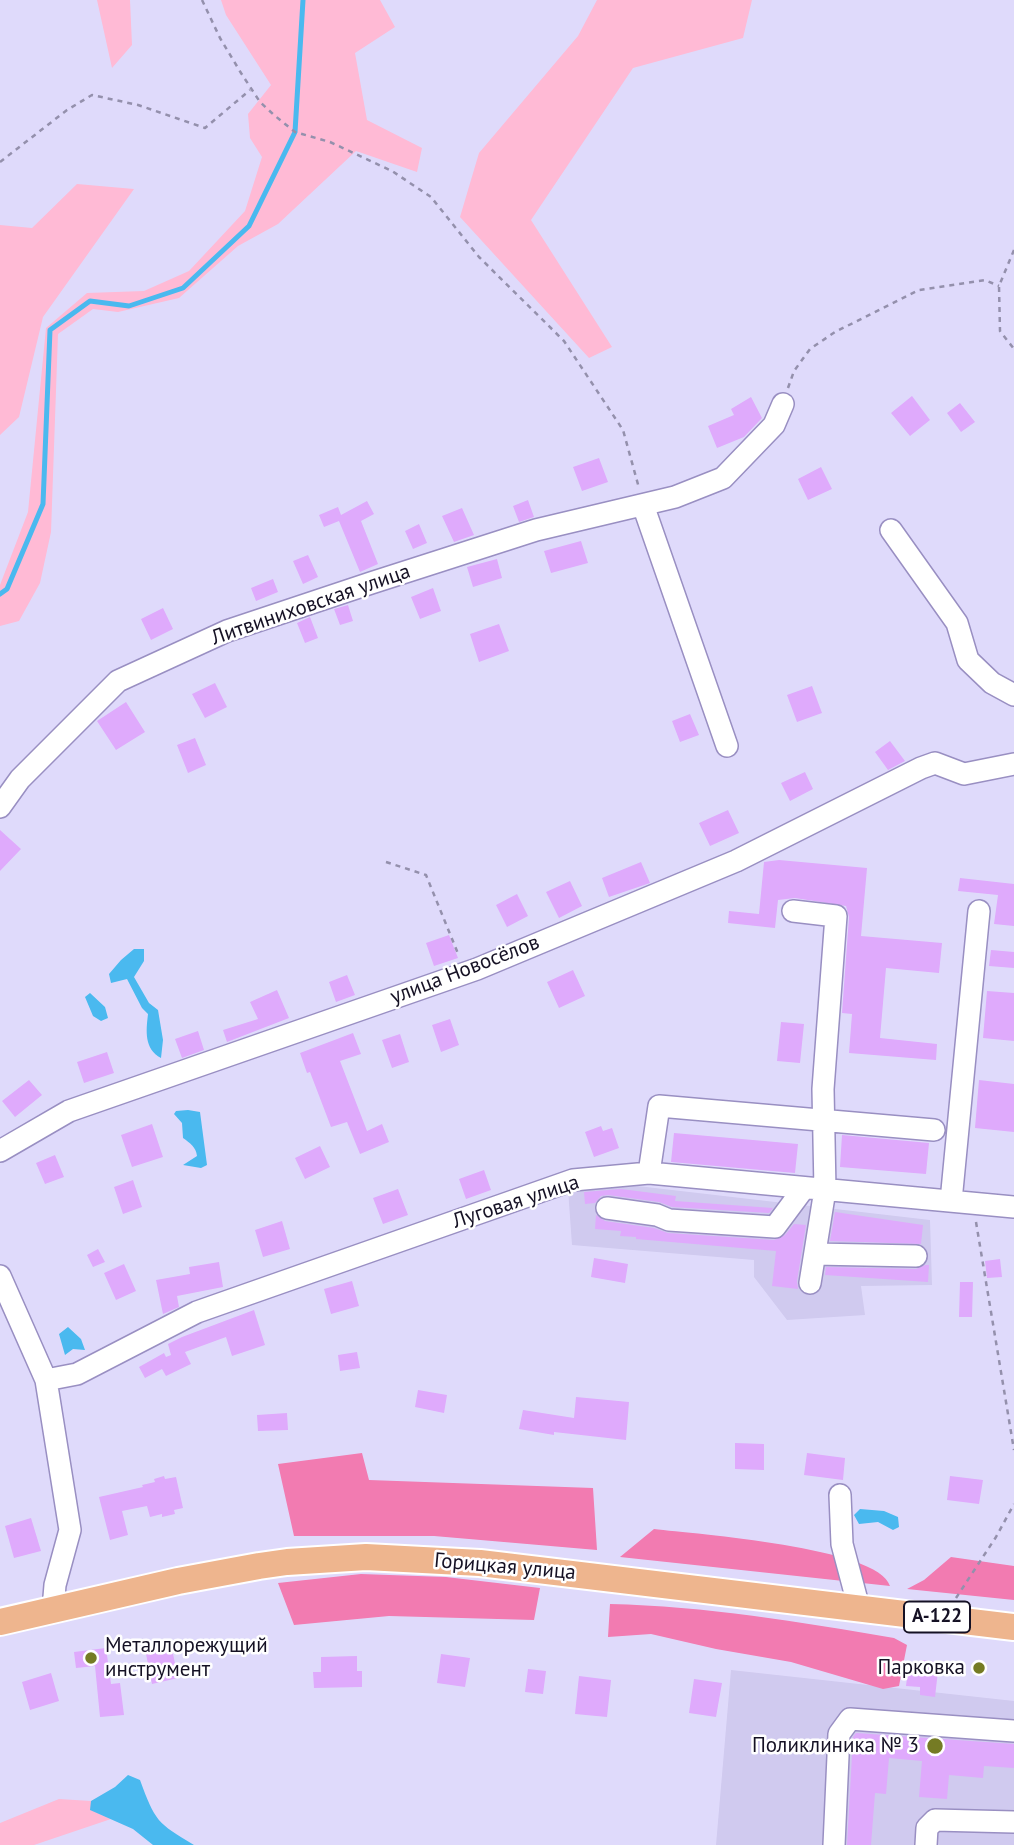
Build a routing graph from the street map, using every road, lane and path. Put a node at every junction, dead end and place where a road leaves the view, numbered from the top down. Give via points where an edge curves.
1 (202, 0) edge
2 (251, 89) junction
3 (0, 162) edge
4 (1014, 250) edge
5 (999, 286) junction
6 (1014, 349) edge
7 (783, 404) joint
8 (643, 505) junction
9 (891, 530) dead end
10 (1014, 695) edge
11 (727, 746) dead end
12 (1014, 764) edge
13 (0, 807) edge
14 (386, 862) dead end
15 (793, 911) dead end
16 (979, 911) dead end
17 (466, 972) junction
18 (823, 1121) junction
19 (934, 1130) dead end
20 (0, 1150) edge
21 (649, 1173) junction
22 (815, 1189) junction
23 (951, 1202) junction
24 (973, 1203) junction
25 (1014, 1207) edge
26 (607, 1208) dead end
27 (815, 1254) junction
28 (916, 1256) dead end
29 (0, 1276) edge
30 (810, 1283) dead end
31 (46, 1380) junction
32 (1014, 1450) edge
33 (840, 1495) dead end
34 (1014, 1504) edge
35 (859, 1608) junction
36 (53, 1609) junction
37 (942, 1618) junction
38 (0, 1622) edge
39 (1014, 1627) edge
40 (1014, 1731) edge
41 (1014, 1822) edge
42 (834, 1845) edge
43 (926, 1845) edge

1 - 2 path
2 - 3 path via 205,128 92,95
2 - 8 path via 295,132 330,142 392,171 431,197 479,257 564,341 590,377 623,429
4 - 5 path
5 - 6 path via 1000,331
5 - 7 path via 985,280 919,290 835,332 810,349 794,371
7 - 8 street, Литвиниховская улица via 774,425 723,478
8 - 11 street
8 - 13 street, Литвиниховская улица via 536,530 331,596 227,631 118,681 20,779
9 - 10 street via 957,623 968,660 992,683
12 - 17 street, улица Новосёлов via 964,774 935,763 921,768 736,861
14 - 17 path via 426,875
15 - 18 street via 836,916
16 - 23 street
17 - 20 street, улица Новосёлов via 69,1111
18 - 19 street
18 - 21 street via 659,1106
18 - 22 street
21 - 22 street, Луговая улица
21 - 31 street, Луговая улица via 573,1180 197,1312 76,1374
22 - 23 street, Луговая улица
22 - 26 street via 775,1227 669,1220
22 - 27 street
23 - 24 street, Луговая улица
24 - 25 street, Луговая улица
24 - 32 path
27 - 28 street
27 - 30 street
29 - 31 street
31 - 36 street via 70,1530
33 - 35 street via 842,1544
34 - 37 path
35 - 36 main road, Горицкая улица via 480,1563 366,1557 259,1566
35 - 37 main road, Горицкая улица / А-122
36 - 38 main road, Горицкая улица
37 - 39 main road, Горицкая улица / А-122
40 - 42 street via 850,1719 839,1734
41 - 43 street via 936,1820 927,1828

